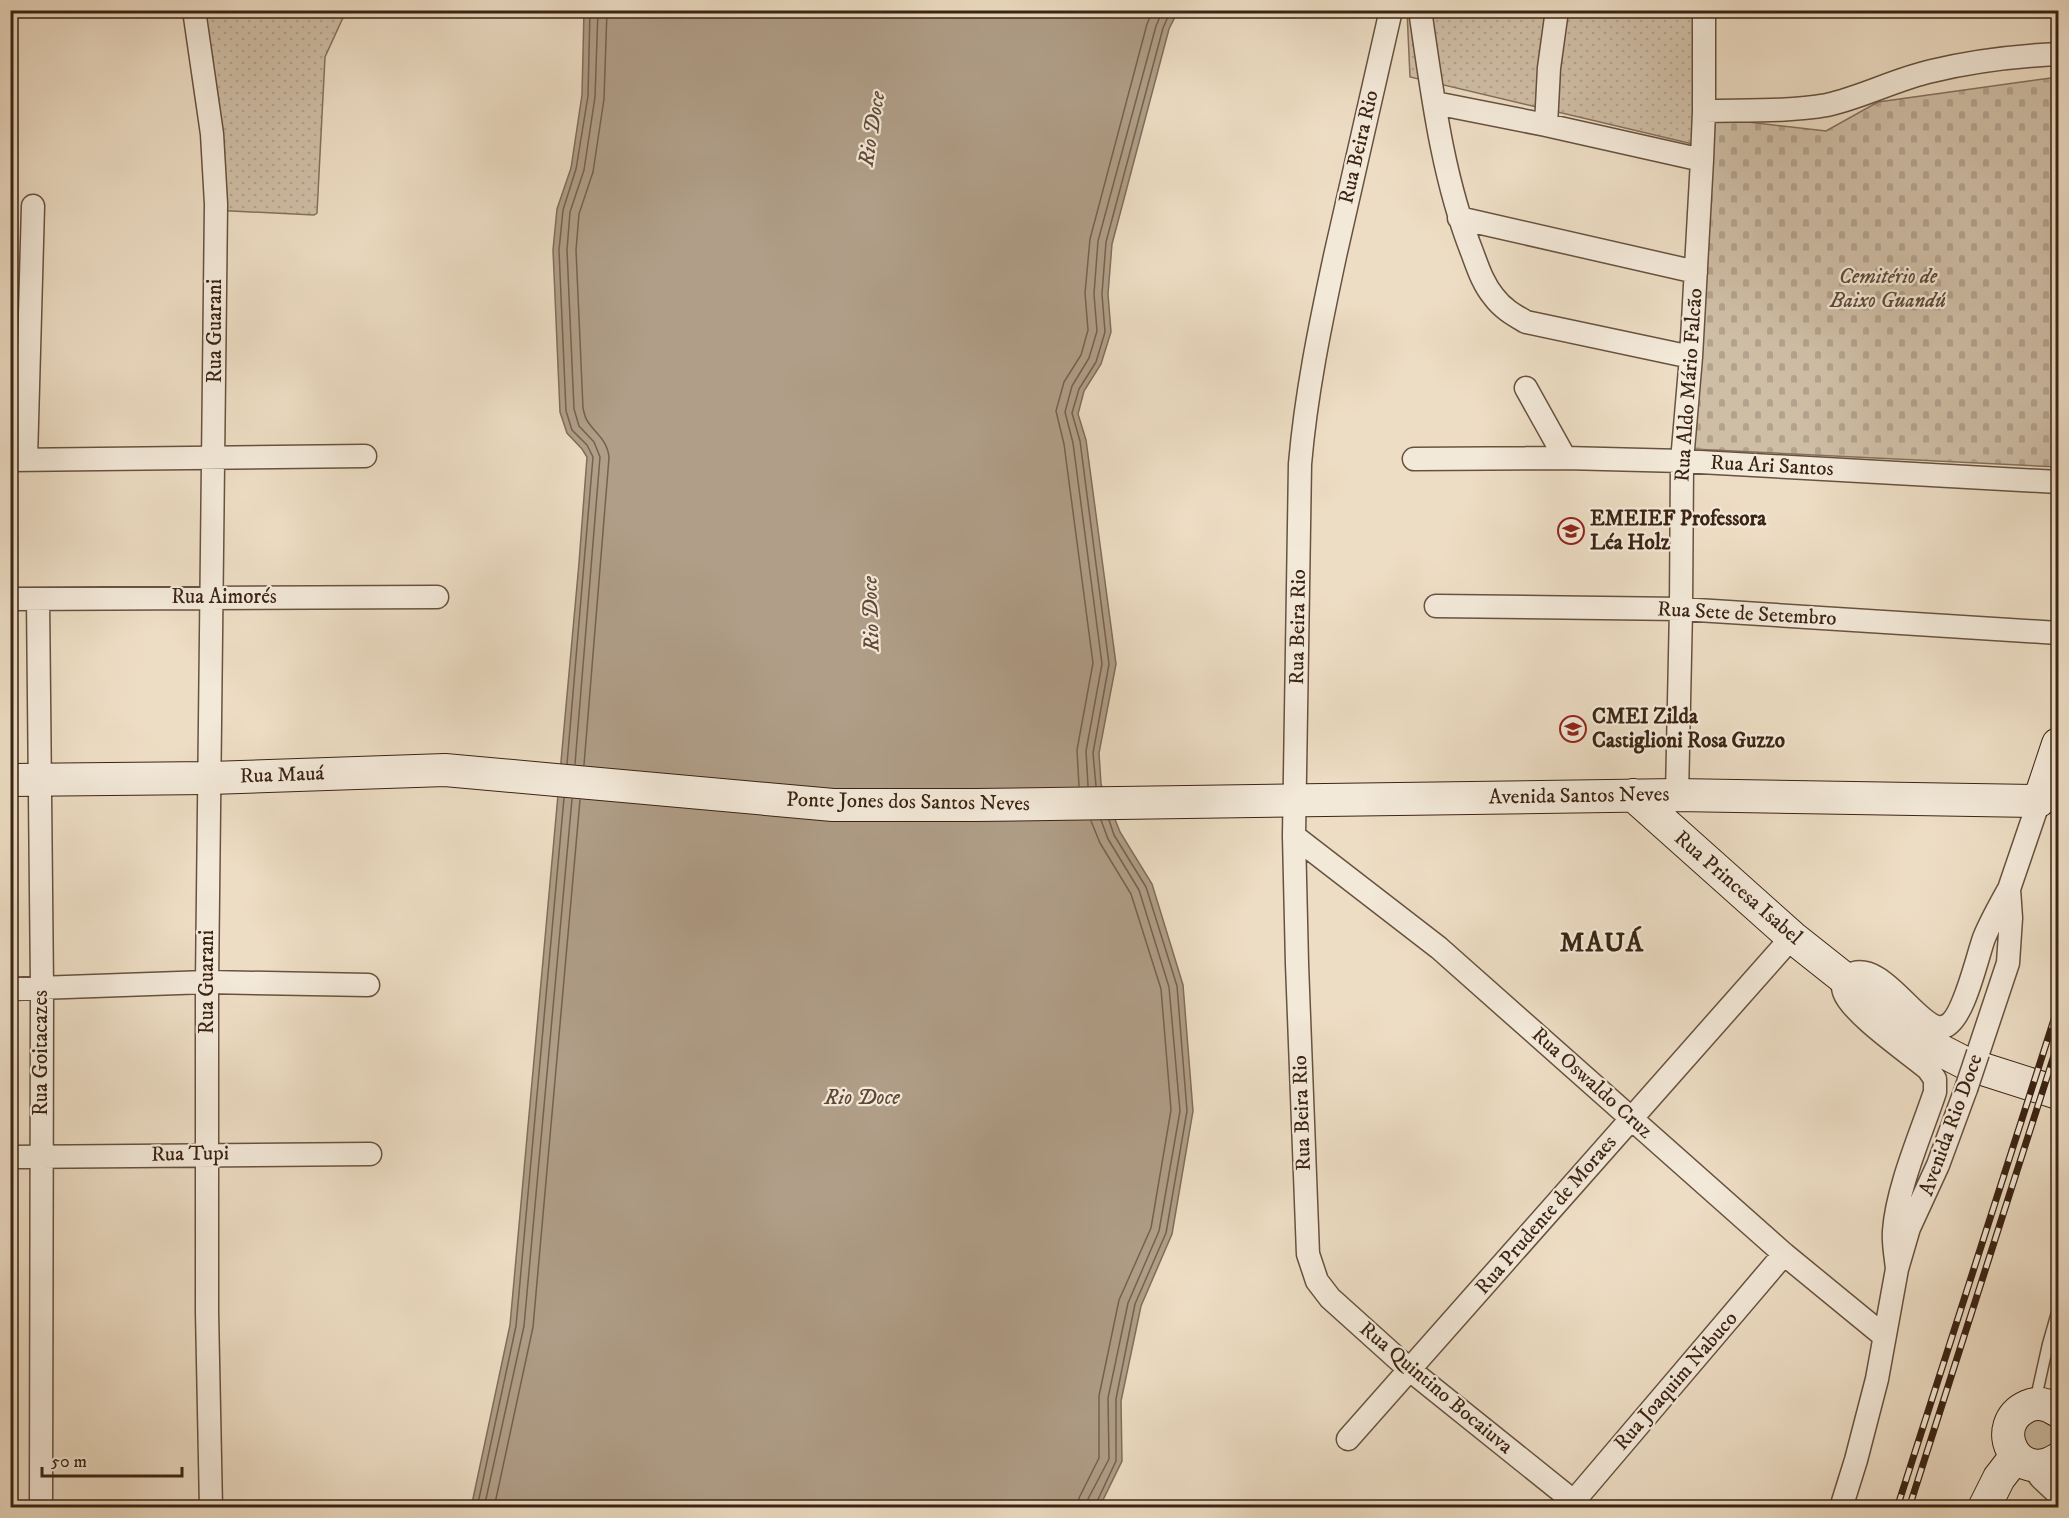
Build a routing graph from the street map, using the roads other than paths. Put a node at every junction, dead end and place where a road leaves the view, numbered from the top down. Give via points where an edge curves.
1 (194, 10) edge
2 (1391, 10) edge
3 (1420, 10) edge
4 (1557, 10) edge
5 (1704, 10) edge
6 (2058, 54) edge
7 (1435, 103) junction
8 (1704, 111) junction
9 (1546, 125) junction
10 (1702, 160) junction
11 (33, 206) dead end
12 (1459, 218) junction
13 (1696, 272) junction
14 (1691, 357) junction
15 (1526, 388) dead end
16 (365, 456) dead end
17 (214, 457) junction
18 (18, 459) edge
19 (1413, 459) dead end
20 (1565, 459) junction
21 (1682, 461) junction
22 (2058, 482) edge
23 (213, 597) junction
24 (437, 597) dead end
25 (10, 598) edge
26 (38, 598) junction
27 (1436, 606) dead end
28 (1682, 609) junction
29 (2058, 633) edge
30 (2058, 744) edge
31 (210, 778) junction
32 (41, 779) junction
33 (10, 780) edge
34 (553, 781) joint
35 (1633, 795) junction
36 (1677, 795) junction
37 (1295, 801) junction
38 (2038, 801) junction
39 (1120, 802) joint
40 (1294, 836) junction
41 (2009, 889) junction
42 (1792, 937) junction
43 (1844, 979) junction
44 (207, 982) junction
45 (368, 985) dead end
46 (42, 988) junction
47 (10, 989) edge
48 (2058, 1093) edge
49 (1631, 1118) junction
50 (207, 1154) junction
51 (370, 1154) dead end
52 (10, 1157) edge
53 (40, 1157) junction
54 (1308, 1254) joint
55 (1784, 1254) junction
56 (1897, 1269) junction
57 (2058, 1309) edge
58 (1884, 1336) junction
59 (2053, 1346) edge
60 (1410, 1370) junction
61 (2048, 1403) edge
62 (1348, 1439) dead end
63 (2035, 1460) edge
64 (2058, 1494) edge
65 (1574, 1505) edge
66 (41, 1508) edge
67 (211, 1508) edge
68 (1841, 1508) edge
69 (1984, 1508) edge

1 - 17 street, Rua Guarani via 212,134 216,204
2 - 37 street, Rua Beira Rio via 1314,356 1304,418
3 - 7 street
4 - 9 street
5 - 8 street, Rua Aldo Mário Falcão
6 - 8 street via 2011,57 1930,71 1829,104
7 - 9 street
7 - 12 street
8 - 10 street, Rua Aldo Mário Falcão
9 - 10 street
10 - 13 street, Rua Aldo Mário Falcão
11 - 18 street
12 - 13 street
12 - 14 street via 1484,283 1507,312 1527,322
13 - 14 street, Rua Aldo Mário Falcão
14 - 21 street, Rua Aldo Mário Falcão
15 - 20 street
16 - 17 street
17 - 18 street
17 - 23 street, Rua Guarani
19 - 20 street, Rua Ari Santos
20 - 21 street, Rua Ari Santos
21 - 22 street, Rua Ari Santos
21 - 28 street, Rua Aldo Mário Falcão
23 - 24 street, Rua Aimorés
23 - 26 street, Rua Aimorés
23 - 31 street, Rua Guarani
25 - 26 street, Rua Aimorés
26 - 32 street, Rua Goitacazes
27 - 28 street, Rua Sete de Setembro
28 - 29 street, Rua Sete de Setembro
28 - 36 street, Rua Aldo Mário Falcão
30 - 38 street, Avenida Rio Doce
31 - 32 street, Rua Mauá
31 - 34 street, Rua Mauá via 445,770
31 - 44 street, Rua Guarani
32 - 33 street, Rua Mauá
32 - 46 street, Rua Goitacazes
34 - 39 street, Ponte Jones dos Santos Neves via 833,805
35 - 36 street, Avenida Santos Neves
35 - 37 street, Avenida Santos Neves
35 - 42 street, Rua Princesa Isabel
36 - 38 street, Avenida Santos Neves
37 - 39 street, Avenida Santos Neves
37 - 40 street, Rua Beira Rio
38 - 41 street, Avenida Rio Doce
40 - 49 street, Rua Oswaldo Cruz via 1439,948
40 - 54 street, Rua Beira Rio
41 - 43 street via 1983,940 1951,1024 1936,1028 1886,984 1870,975 1857,972
41 - 56 street, Avenida Rio Doce, bridge via 2008,963 1966,1089 1909,1228
42 - 43 street, Rua Princesa Isabel
42 - 49 street, Rua Prudente de Moraes
43 - 48 street, Rua Princesa Isabel via 1936,1048 1967,1064
43 - 56 street via 1844,994 1853,1008 1935,1079 1935,1092 1895,1217
44 - 45 street
44 - 46 street
44 - 50 street, Rua Guarani
46 - 47 street
46 - 53 street, Rua Goitacazes
49 - 55 street, Rua Oswaldo Cruz
49 - 60 street, Rua Prudente de Moraes
50 - 51 street, Rua Tupi
50 - 53 street, Rua Tupi
50 - 67 street, Rua Guarani
52 - 53 street, Rua Tupi
53 - 66 street, Rua Goitacazes
54 - 60 street, Rua Quintino Bocaiuva via 1317,1281 1330,1298
55 - 58 street, Rua Oswaldo Cruz
55 - 65 street, Rua Joaquim Nabuco
56 - 58 street, Avenida Rio Doce
57 - 59 lane
58 - 68 street, Avenida Rio Doce via 1874,1390
59 - 61 lane
60 - 62 street, Rua Prudente de Moraes
60 - 65 street, Rua Quintino Bocaiuva
61 - 63 street via 2021,1409 2009,1426 2010,1448
63 - 64 street
63 - 69 street via 1999,1478

